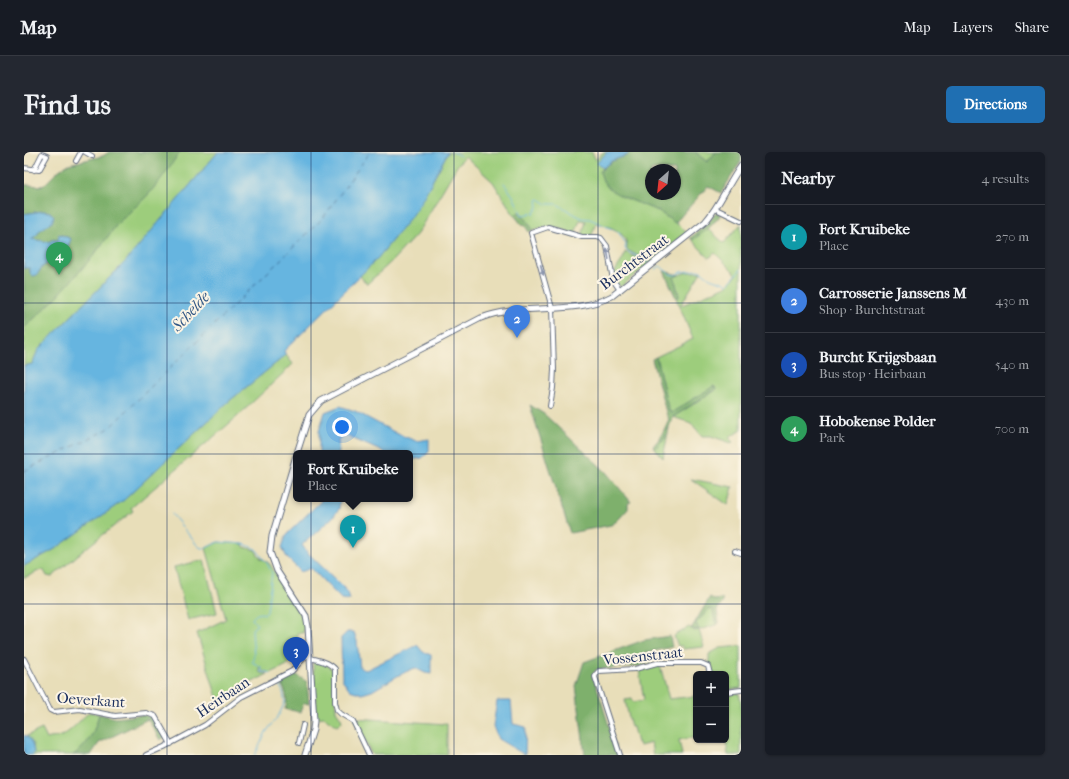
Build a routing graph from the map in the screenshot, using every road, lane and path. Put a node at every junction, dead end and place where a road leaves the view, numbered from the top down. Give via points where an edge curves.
1 (81, 152) edge
2 (85, 152) edge
3 (92, 156) dead end
4 (76, 161) dead end
5 (741, 166) edge
6 (24, 168) edge
7 (34, 170) dead end
8 (716, 209) junction
9 (741, 221) edge
10 (620, 290) junction
11 (552, 308) junction
12 (550, 406) dead end
13 (298, 450) edge
14 (293, 466) edge
15 (735, 551) dead end
16 (741, 553) edge
17 (310, 656) junction
18 (24, 659) edge
19 (710, 671) edge
20 (741, 690) edge
21 (729, 692) edge
22 (303, 725) dead end
23 (302, 733) junction
24 (311, 736) junction
25 (299, 743) dead end
26 (171, 744) junction
27 (146, 755) edge
28 (305, 755) edge
29 (369, 755) edge
30 (620, 755) edge

1 - 4 street
2 - 3 street
5 - 8 main road, Burchtstraat
6 - 7 street
8 - 9 street
8 - 10 main road, Burchtstraat via 699,229
10 - 11 main road, Burchtstraat via 602,301
10 -> 11 street via 613,280 607,246 601,238 582,237 552,228 543,228 531,233
11 - 12 street via 554,369
11 - 13 main road, Burchtstraat via 491,314 327,397 316,406 307,421
14 - 17 main road via 272,536 270,552 277,571 306,616
15 - 16 street
17 - 24 main road via 314,721
17 - 26 street, Heirbaan via 304,658 292,671 247,694 210,722
17 - 29 street via 331,665 335,670 337,710 353,721
18 - 26 street, Oeverkant via 50,710 54,712 80,709 115,716 146,712 155,716
19 - 30 street, Vossenstraat via 705,664 657,663 635,669 600,671 596,674
20 - 21 street
22 - 23 street
23 - 24 street
23 - 25 street
24 - 28 main road
26 - 27 street, Heirbaan

